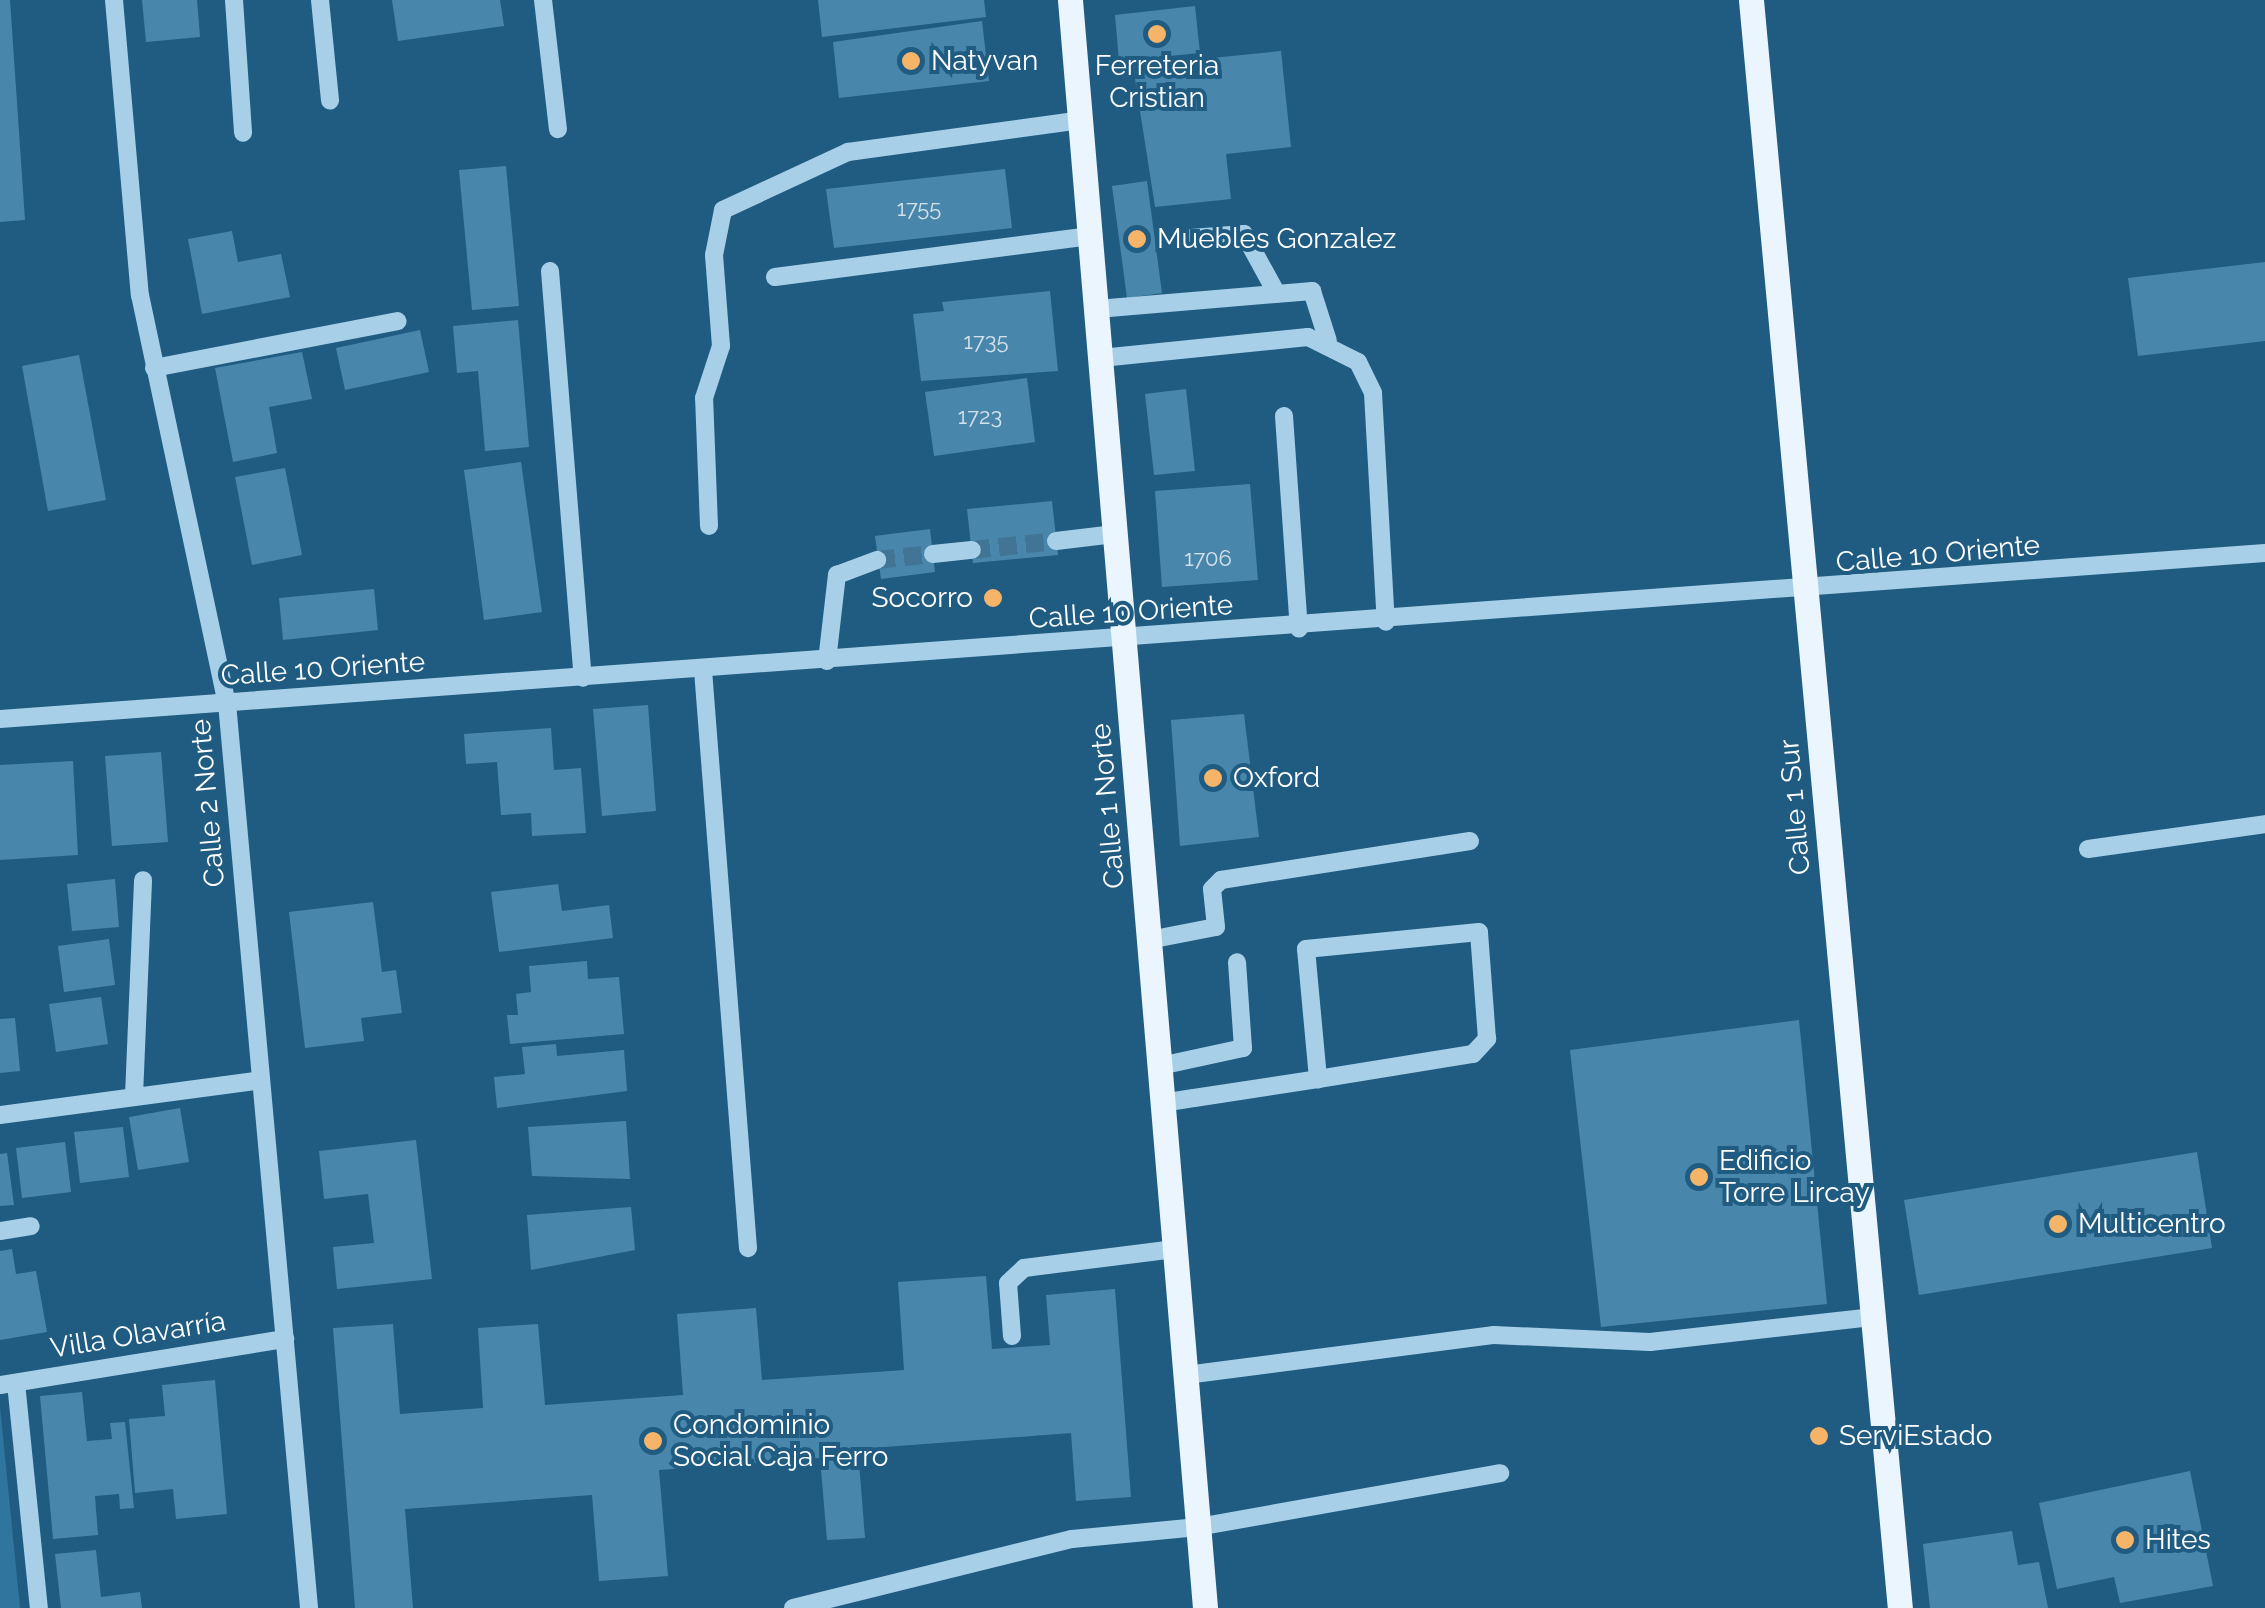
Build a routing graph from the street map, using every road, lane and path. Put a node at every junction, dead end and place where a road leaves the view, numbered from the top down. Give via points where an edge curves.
1 (114, 0) edge
2 (234, 0) edge
3 (320, 0) edge
4 (543, 0) edge
5 (1070, 0) edge
6 (1751, 0) edge
7 (330, 101) dead end
8 (1080, 120) junction
9 (558, 129) dead end
10 (242, 133) dead end
11 (1090, 236) junction
12 (1178, 239) dead end
13 (550, 271) dead end
14 (775, 277) dead end
15 (1276, 294) junction
16 (1097, 309) junction
17 (397, 320) dead end
18 (1328, 341) junction
19 (1101, 358) junction
20 (154, 368) junction
21 (1284, 416) dead end
22 (710, 526) dead end
23 (1115, 534) junction
24 (1056, 541) tunnel mouth
25 (972, 550) tunnel mouth
26 (2265, 553) edge
27 (933, 554) tunnel mouth
28 (878, 560) tunnel mouth
29 (1806, 594) junction
30 (1386, 622) junction
31 (1299, 628) junction
32 (1124, 640) junction
33 (827, 661) junction
34 (702, 670) junction
35 (583, 678) junction
36 (227, 703) junction
37 (0, 719) edge
38 (2265, 824) edge
39 (1470, 840) dead end
40 (2088, 849) dead end
41 (143, 880) dead end
42 (1149, 940) junction
43 (1236, 962) dead end
44 (1160, 1066) junction
45 (1318, 1078) junction
46 (261, 1080) junction
47 (134, 1096) junction
48 (1162, 1103) junction
49 (0, 1115) edge
50 (31, 1226) dead end
51 (0, 1231) edge
52 (748, 1248) dead end
53 (1175, 1249) junction
54 (1874, 1317) junction
55 (1012, 1336) dead end
56 (285, 1339) junction
57 (1186, 1375) junction
58 (8, 1384) edge
59 (1500, 1473) dead end
60 (1198, 1527) junction
61 (39, 1608) edge
62 (310, 1608) edge
63 (793, 1608) edge
64 (1205, 1608) edge
65 (1900, 1608) edge

1 - 20 street, Calle 2 Norte
2 - 10 street
3 - 7 street
4 - 9 street
5 - 8 main road, Calle 1 Norte
6 - 29 main road, Calle 1 Sur
8 - 11 main road, Calle 1 Norte
8 - 22 street via 848,152 723,210 714,255 721,346 704,398
11 - 14 street
11 - 16 main road, Calle 1 Norte
12 - 15 street via 1244,234
13 - 35 street
15 - 16 street
15 - 18 street via 1312,291
16 - 19 main road, Calle 1 Norte
17 - 20 street
18 - 19 street
18 - 30 street via 1358,362 1373,393
19 - 23 main road, Calle 1 Norte
20 - 36 street, Calle 2 Norte
21 - 31 street
23 - 24 street
23 - 32 main road, Calle 1 Norte
25 - 27 street
26 - 29 street, Calle 10 Oriente
28 - 33 street via 837,574
29 - 30 street, Calle 10 Oriente
29 - 54 main road, Calle 1 Sur
30 - 31 street, Calle 10 Oriente
31 - 32 street, Calle 10 Oriente
32 - 33 street, Calle 10 Oriente
32 - 42 main road, Calle 1 Norte
33 - 34 street, Calle 10 Oriente
34 - 35 street, Calle 10 Oriente
34 - 52 street
35 - 36 street, Calle 10 Oriente
36 - 37 street, Calle 10 Oriente
36 - 46 street, Calle 2 Norte
38 - 40 street
39 - 42 street via 1221,880 1212,888 1216,927
41 - 47 street
42 - 44 main road, Calle 1 Norte
43 - 44 street via 1243,1048
44 - 48 main road, Calle 1 Norte
45 - 45 street via 1483,1048 1479,932 1306,949
45 - 48 street
46 - 47 street
46 - 56 street, Calle 2 Norte
47 - 49 street
48 - 53 main road, Calle 1 Norte
50 - 51 street
53 - 55 street via 1024,1268 1008,1282
53 - 57 main road, Calle 1 Norte
54 - 57 street via 1650,1342 1494,1335
54 - 65 main road, Calle 1 Sur
56 - 58 street, Villa Olavarría
56 - 62 street, Calle 2 Norte
57 - 60 main road, Calle 1 Norte
58 - 61 street
59 - 60 street
60 - 63 street via 1072,1539
60 - 64 main road, Calle 1 Norte

